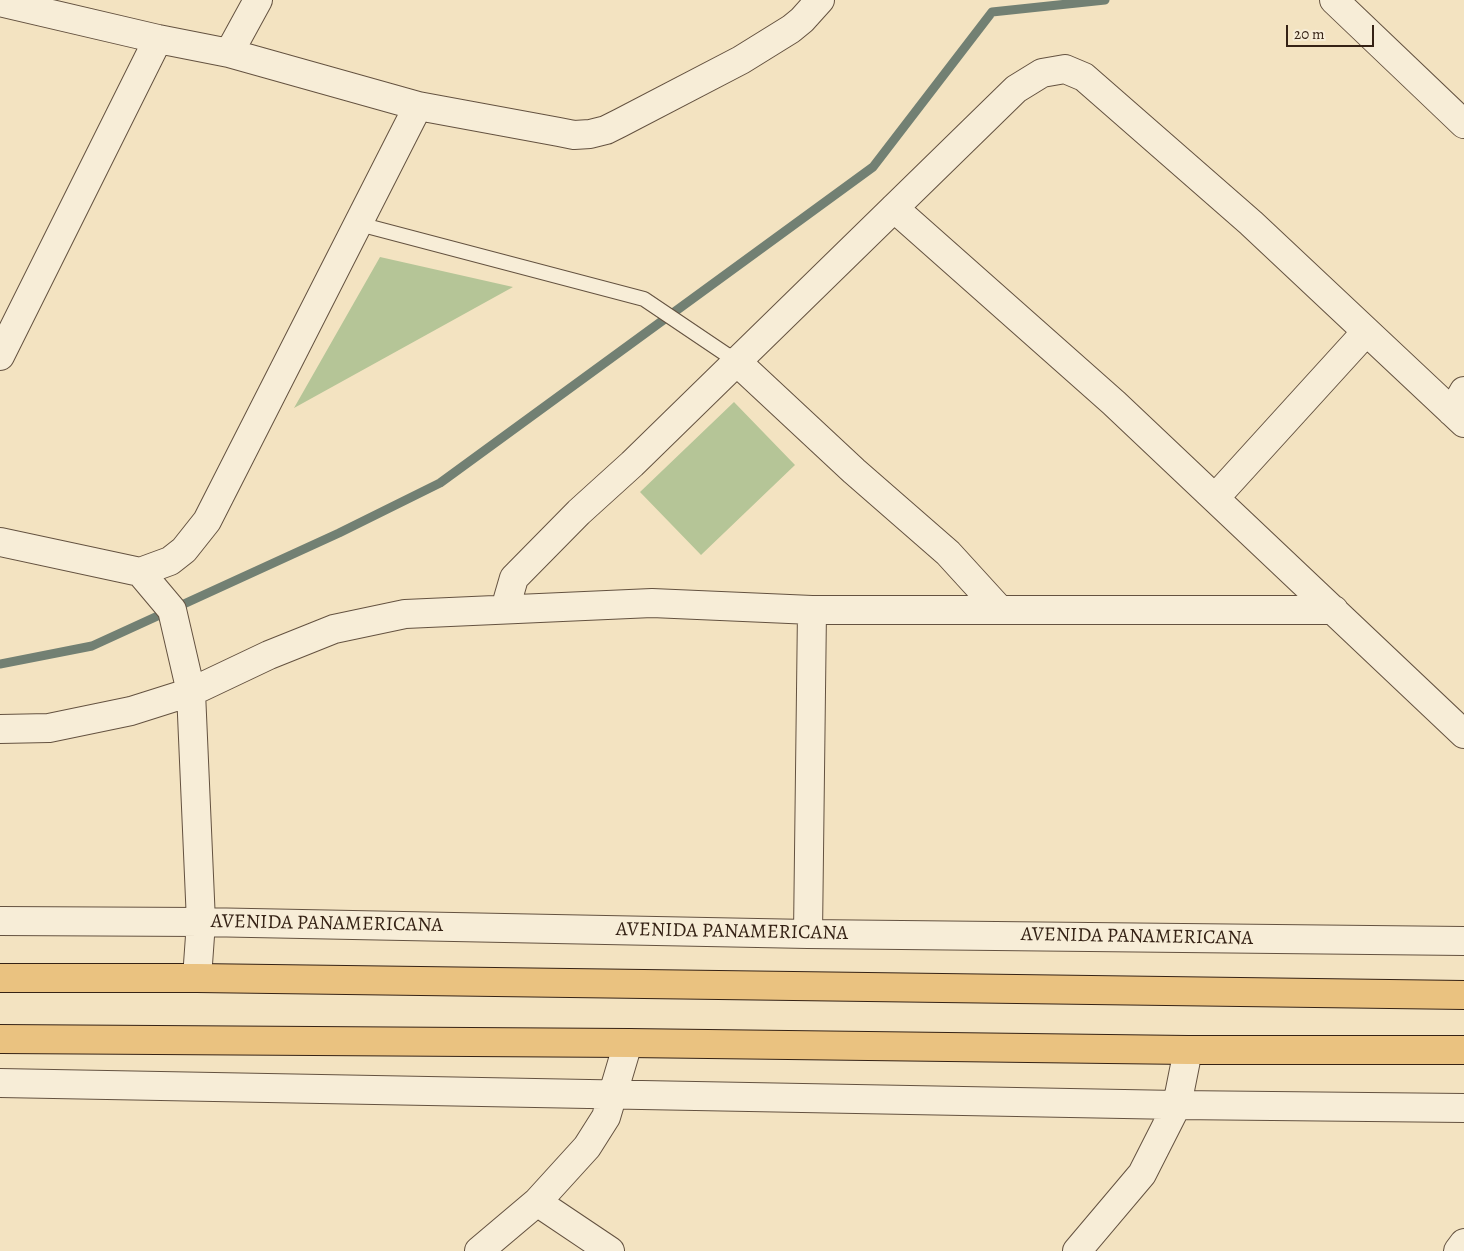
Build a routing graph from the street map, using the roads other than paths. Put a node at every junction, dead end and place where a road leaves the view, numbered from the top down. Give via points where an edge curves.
1 (258, 0) edge
2 (820, 0) edge
3 (1334, 0) edge
4 (0, 2) edge
5 (158, 39) junction
6 (230, 53) junction
7 (418, 106) junction
8 (1464, 124) edge
9 (894, 208) junction
10 (358, 224) junction
11 (1366, 332) junction
12 (0, 356) edge
13 (736, 361) junction
14 (1460, 409) edge
15 (1215, 498) junction
16 (0, 542) edge
17 (140, 572) junction
18 (505, 609) junction
19 (812, 610) junction
20 (1000, 610) junction
21 (1334, 610) junction
22 (191, 692) junction
23 (0, 729) edge
24 (1464, 734) edge
25 (0, 921) edge
26 (201, 922) junction
27 (808, 934) junction
28 (1460, 934) edge
29 (0, 978) edge
30 (198, 978) junction
31 (1464, 995) edge
32 (0, 1039) edge
33 (628, 1043) junction
34 (1188, 1050) junction
35 (1464, 1050) edge
36 (0, 1083) edge
37 (613, 1093) junction
38 (1177, 1105) junction
39 (1464, 1108) edge
40 (537, 1202) junction
41 (1464, 1243) edge
42 (479, 1251) edge
43 (610, 1251) edge
44 (1076, 1251) edge
45 (1458, 1251) edge

1 - 6 street
2 - 7 street via 791,29 741,60 606,130 574,135
3 - 8 street
4 - 5 street
5 - 6 street
5 - 12 street
6 - 7 street
7 - 10 street
9 - 11 street via 1016,89 1042,73 1064,69 1084,76 1251,223
9 - 13 street
9 - 15 street via 1114,403
10 - 13 lane via 644,299
10 - 17 street via 207,521 184,550 170,561
11 - 14 street
11 - 15 street
13 - 18 street via 514,578
13 - 20 street via 948,553
15 - 21 street
16 - 17 street
17 - 22 street via 172,610
18 - 19 street via 652,603
18 - 22 street via 405,614 334,629
19 - 20 street
19 - 27 street
20 - 21 street
21 - 24 street
22 - 23 street via 131,711 49,728
22 - 26 street
25 - 26 street, AVENIDA PANAMERICANA
26 - 27 street, AVENIDA PANAMERICANA
26 - 30 street
27 - 28 street, AVENIDA PANAMERICANA
29 - 30 highway
30 - 31 highway
32 - 33 highway
33 - 34 highway
33 - 37 street
34 - 35 highway
34 - 38 street
36 - 37 street
37 - 38 street
37 - 40 street via 606,1117 587,1147
38 - 39 street
38 - 44 street via 1142,1174
40 - 42 street
40 - 43 street
41 - 45 street

